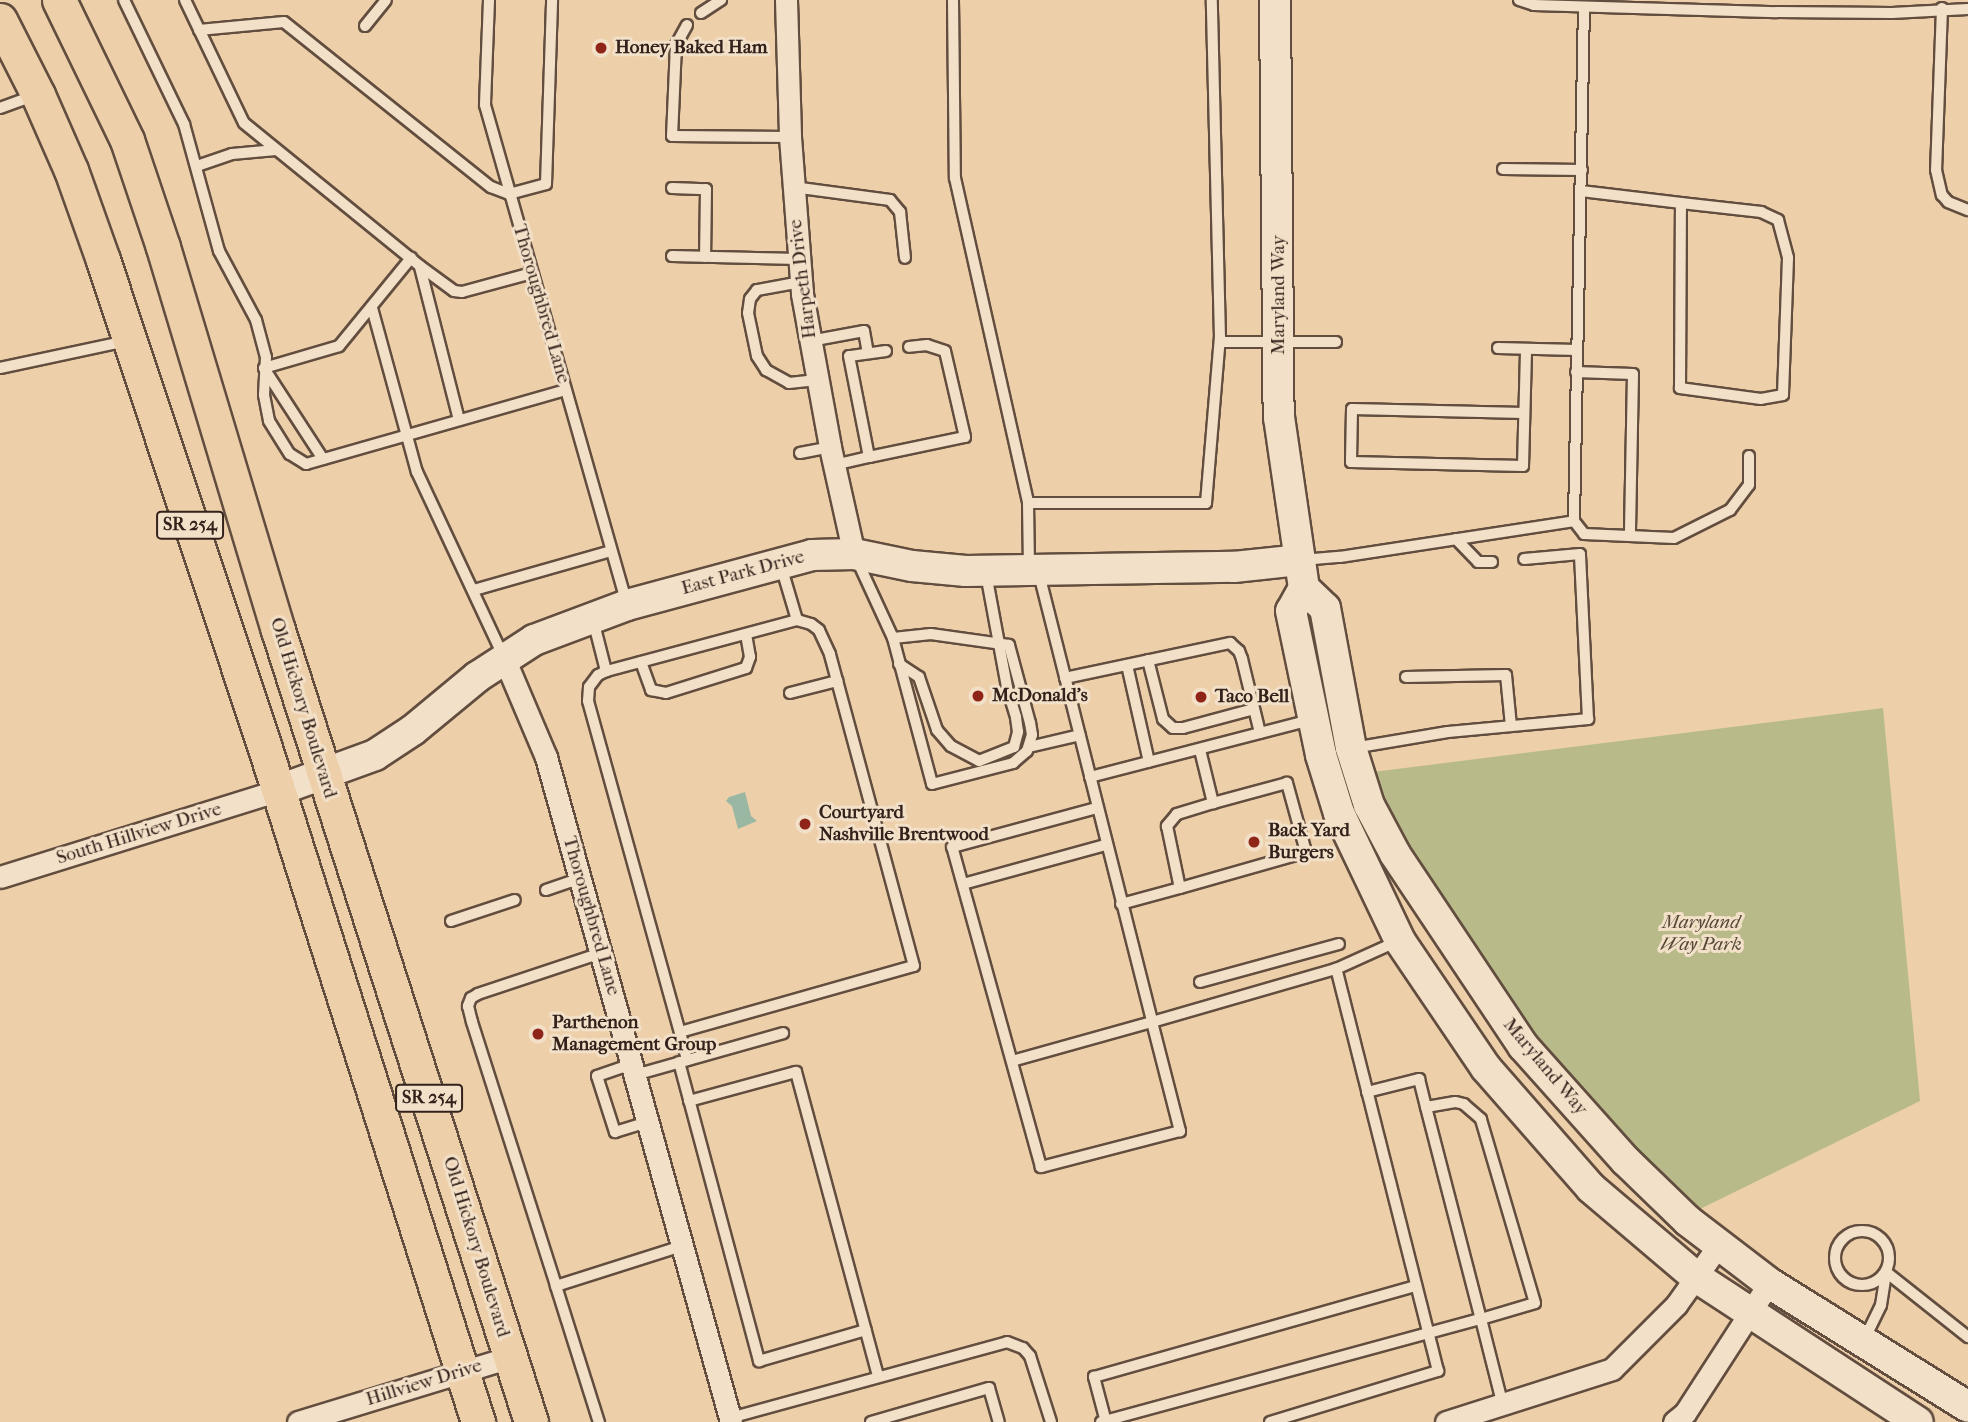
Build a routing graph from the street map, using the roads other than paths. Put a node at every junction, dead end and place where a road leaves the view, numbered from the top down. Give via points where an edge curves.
1 (59, 0) edge
2 (124, 0) edge
3 (185, 0) edge
4 (386, 0) edge
5 (489, 0) edge
6 (552, 0) edge
7 (721, 0) edge
8 (786, 0) edge
9 (953, 0) edge
10 (1212, 0) edge
11 (1275, 0) edge
12 (1520, 0) edge
13 (1802, 0) edge
14 (1839, 0) edge
15 (1584, 7) junction
16 (1942, 8) junction
17 (1968, 9) edge
18 (1802, 12) junction
19 (1839, 12) junction
20 (701, 13) dead end
21 (0, 20) edge
22 (687, 25) dead end
23 (365, 26) dead end
24 (199, 30) junction
25 (38, 94) junction
26 (0, 108) edge
27 (790, 137) junction
28 (276, 150) junction
29 (197, 166) junction
30 (1503, 169) dead end
31 (1582, 170) junction
32 (793, 187) junction
33 (672, 188) dead end
34 (1581, 191) junction
35 (509, 194) junction
36 (1681, 203) junction
37 (1968, 210) edge
38 (672, 256) dead end
39 (705, 257) junction
40 (411, 258) junction
41 (798, 258) junction
42 (905, 258) dead end
43 (420, 266) junction
44 (532, 273) junction
45 (801, 282) junction
46 (372, 308) junction
47 (130, 341) junction
48 (810, 341) junction
49 (1220, 342) junction
50 (1336, 342) dead end
51 (1279, 343) junction
52 (909, 347) dead end
53 (1498, 348) dead end
54 (1526, 349) junction
55 (1577, 350) junction
56 (886, 351) dead end
57 (868, 353) junction
58 (0, 368) edge
59 (264, 368) junction
60 (1576, 372) junction
61 (817, 380) junction
62 (566, 390) junction
63 (1524, 413) junction
64 (459, 420) junction
65 (406, 435) junction
66 (800, 453) dead end
67 (832, 456) junction
68 (1749, 456) dead end
69 (869, 457) junction
70 (323, 459) junction
71 (1028, 503) junction
72 (1573, 521) junction
73 (1630, 536) junction
74 (1456, 539) junction
75 (611, 551) junction
76 (855, 554) junction
77 (1524, 559) dead end
78 (1492, 562) dead end
79 (781, 563) junction
80 (986, 571) junction
81 (1033, 571) junction
82 (1301, 574) junction
83 (474, 590) junction
84 (627, 605) junction
85 (593, 617) junction
86 (797, 620) junction
87 (746, 634) junction
88 (893, 638) junction
89 (1000, 643) junction
90 (504, 657) junction
91 (1148, 660) junction
92 (641, 662) junction
93 (900, 664) junction
94 (1127, 664) junction
95 (606, 671) junction
96 (1406, 677) dead end
97 (1065, 678) junction
98 (837, 681) junction
99 (790, 693) dead end
100 (1254, 709) junction
101 (1314, 719) junction
102 (1511, 726) junction
103 (1260, 733) junction
104 (1080, 735) junction
105 (1029, 747) junction
106 (1351, 748) junction
107 (1200, 750) junction
108 (1149, 762) junction
109 (324, 775) junction
110 (1090, 777) junction
111 (279, 790) junction
112 (1213, 803) junction
113 (1097, 808) junction
114 (1106, 845) junction
115 (0, 877) edge
116 (581, 878) junction
117 (963, 884) junction
118 (1180, 888) junction
119 (546, 890) dead end
120 (515, 900) dead end
121 (1121, 904) junction
122 (1436, 917) junction
123 (451, 921) dead end
124 (1400, 941) junction
125 (1339, 943) dead end
126 (601, 953) junction
127 (1336, 969) junction
128 (1200, 982) dead end
129 (1152, 1022) junction
130 (680, 1032) junction
131 (783, 1034) dead end
132 (683, 1061) junction
133 (1012, 1061) junction
134 (633, 1069) junction
135 (1367, 1092) junction
136 (689, 1101) junction
137 (1426, 1107) junction
138 (648, 1122) junction
139 (682, 1246) junction
140 (1718, 1246) junction
141 (1886, 1272) junction
142 (1696, 1277) junction
143 (1769, 1283) junction
144 (556, 1286) junction
145 (1415, 1286) junction
146 (1749, 1314) junction
147 (1480, 1319) junction
148 (866, 1330) junction
149 (1427, 1331) junction
150 (1968, 1337) edge
151 (1863, 1342) junction
152 (510, 1357) junction
153 (462, 1371) junction
154 (878, 1376) junction
155 (1968, 1407) edge
156 (1506, 1414) edge
157 (730, 1420) edge
158 (298, 1422) edge
159 (478, 1422) edge
160 (531, 1422) edge
161 (598, 1422) edge
162 (871, 1422) edge
163 (999, 1422) edge
164 (1051, 1422) edge
165 (1104, 1422) edge
166 (1269, 1422) edge
167 (1446, 1422) edge
168 (1674, 1422) edge
169 (1918, 1422) edge

1 - 109 main road, Old Hickory Boulevard / SR 254 via 131,152
2 - 29 lane via 184,124
3 - 24 lane
4 - 23 lane
5 - 35 lane, Thoroughbred Lane via 485,104
6 - 35 lane via 546,184
7 - 20 lane
8 - 27 street, Harpeth Drive
9 - 71 lane via 955,178
10 - 49 lane
11 - 51 main road, Maryland Way
12 - 15 lane
13 - 18 lane
14 - 19 lane
15 - 18 lane
15 - 31 lane
16 - 17 lane
16 - 19 lane
16 - 37 lane via 1936,170 1942,195
18 - 19 lane
21 - 25 main road, SR 254
22 - 27 lane via 676,45 672,136
24 - 28 lane via 237,114
24 - 35 lane via 284,22 491,187
25 - 26 lane
25 - 47 main road, SR 254 via 71,170
27 - 32 street, Harpeth Drive
28 - 29 lane via 232,154
28 - 40 lane
29 - 59 lane via 219,251 256,320 266,357
30 - 31 lane
31 - 34 lane
32 - 41 street, Harpeth Drive
32 - 42 lane via 890,200 900,212
33 - 39 lane via 706,189
34 - 36 lane
34 - 55 lane
35 - 44 lane, Thoroughbred Lane
36 - 36 lane via 1761,212 1778,220 1788,258 1783,395 1761,398 1681,388
38 - 39 lane
39 - 41 lane
40 - 43 lane
40 - 46 lane
41 - 45 street, Harpeth Drive
43 - 44 lane via 462,292
43 - 64 lane
44 - 62 lane, Thoroughbred Lane
45 - 48 street, Harpeth Drive
45 - 61 lane via 757,290 748,313 757,356 766,370 789,383
46 - 59 lane via 339,346
46 - 65 lane
47 - 58 lane
47 - 111 main road, SR 254
48 - 57 lane via 864,331
48 - 61 street, Harpeth Drive
49 - 51 lane
49 - 71 lane via 1206,503
50 - 51 lane
51 - 82 main road, Maryland Way via 1279,417
52 - 69 lane via 927,345 945,351 965,437
53 - 54 lane
54 - 55 lane
54 - 63 lane
55 - 60 lane
56 - 57 lane
57 - 69 lane via 849,356
59 - 70 lane
59 - 70 lane via 264,396 281,444 300,462
60 - 72 lane
60 - 73 lane via 1633,374
61 - 67 street, Harpeth Drive
62 - 64 lane
62 - 75 lane, Thoroughbred Lane
63 - 63 lane via 1523,466 1351,463 1352,409
64 - 65 lane
65 - 70 lane
65 - 83 lane via 418,472
66 - 67 lane
67 - 69 lane
67 - 76 street, Harpeth Drive
68 - 73 lane via 1749,485 1730,510 1674,538
71 - 81 lane
72 - 73 lane via 1584,534
72 - 74 lane
74 - 78 lane via 1478,562
74 - 82 lane via 1340,557
75 - 83 lane
75 - 84 lane, Thoroughbred Lane
76 - 79 main road, East Park Drive via 812,555
76 - 80 main road, East Park Drive via 912,566
76 - 88 lane
77 - 102 lane via 1580,554 1588,719
79 - 84 main road, East Park Drive
79 - 86 lane
80 - 81 main road, East Park Drive
80 - 89 lane
81 - 82 main road, East Park Drive via 1234,566
81 - 97 lane
82 - 101 main road, Maryland Way via 1291,611
82 - 106 main road, Maryland Way via 1325,608
83 - 90 lane
84 - 85 main road, East Park Drive
85 - 90 main road, East Park Drive
85 - 95 lane
86 - 87 lane
86 - 98 lane via 819,630
87 - 92 lane
87 - 92 lane via 750,657 746,668 666,693 655,693 648,686
88 - 89 lane via 931,634
88 - 93 lane
89 - 93 lane via 1018,732 1014,747 979,761 966,757 941,737 924,685
89 - 105 lane via 1009,645 1030,723
90 - 109 main road, East Park Drive via 393,745
90 - 116 street, Thoroughbred Lane via 537,730
91 - 94 lane
91 - 100 lane via 1230,643 1239,651
91 - 100 lane via 1163,719 1173,728
92 - 95 lane
93 - 105 lane via 932,785 1013,763
94 - 97 lane
94 - 108 lane
95 - 130 lane via 589,687 588,701
96 - 102 lane via 1506,675
97 - 104 lane
98 - 99 lane
98 - 130 lane via 914,965
100 - 103 lane
101 - 103 lane
101 - 124 main road, Maryland Way via 1339,813
102 - 106 lane
103 - 107 lane
104 - 105 lane
104 - 110 lane
106 - 122 main road, Maryland Way via 1369,805
107 - 108 lane
107 - 112 lane
108 - 110 lane
109 - 111 main road, East Park Drive
109 - 152 main road, Old Hickory Boulevard / SR 254
110 - 113 lane
111 - 115 street, South Hillview Drive
111 - 153 main road, SR 254
112 - 118 lane via 1177,814 1168,822 1168,842
112 - 118 lane via 1287,783 1307,852
113 - 114 lane
113 - 117 lane via 952,847
114 - 117 lane
114 - 121 lane
116 - 119 lane
116 - 126 street, Thoroughbred Lane
117 - 133 lane
118 - 121 lane
120 - 123 lane
121 - 129 lane
122 - 124 main road
122 - 140 main road, Maryland Way via 1523,1046 1626,1161
124 - 127 lane
124 - 142 main road, Maryland Way via 1486,1068 1591,1188
125 - 128 lane
126 - 134 street, Thoroughbred Lane
126 - 144 lane via 478,994 468,1006
127 - 129 lane
127 - 135 lane
129 - 133 lane
129 - 133 lane via 1180,1131 1041,1167
130 - 132 lane
131 - 132 lane
132 - 134 lane
132 - 136 lane
134 - 138 street, Thoroughbred Lane
134 - 138 lane via 597,1076 615,1132
135 - 137 lane via 1419,1079
135 - 145 lane
136 - 148 lane via 796,1072
136 - 148 lane via 759,1361
137 - 147 lane
137 - 147 lane via 1455,1102 1481,1119 1535,1304
138 - 139 street, Thoroughbred Lane
139 - 144 lane
139 - 157 street, Thoroughbred Lane
140 - 142 street
140 - 143 main road, Maryland Way
141 - 141 lane via 1889,1253 1877,1235 1857,1231 1836,1248 1835,1263 1849,1282 1872,1284
141 - 150 lane
141 - 151 lane via 1881,1304
142 - 146 main road, Maryland Way
142 - 156 street via 1676,1306 1612,1369
143 - 146 street
143 - 151 main road, Maryland Way
144 - 161 lane
145 - 149 lane
145 - 165 lane via 1094,1377
146 - 168 street via 1685,1413
146 - 169 main road, Maryland Way
147 - 149 lane
147 - 156 lane
148 - 154 lane
149 - 165 lane
149 - 166 lane via 1438,1371
151 - 155 main road, Maryland Way
152 - 153 street, Hillview Drive
152 - 160 main road, Old Hickory Boulevard / SR 254
153 - 158 street, Hillview Drive
153 - 159 main road, SR 254
154 - 157 lane
154 - 164 lane via 999,1344 1015,1344 1030,1356
156 - 167 street
162 - 163 lane via 989,1388

